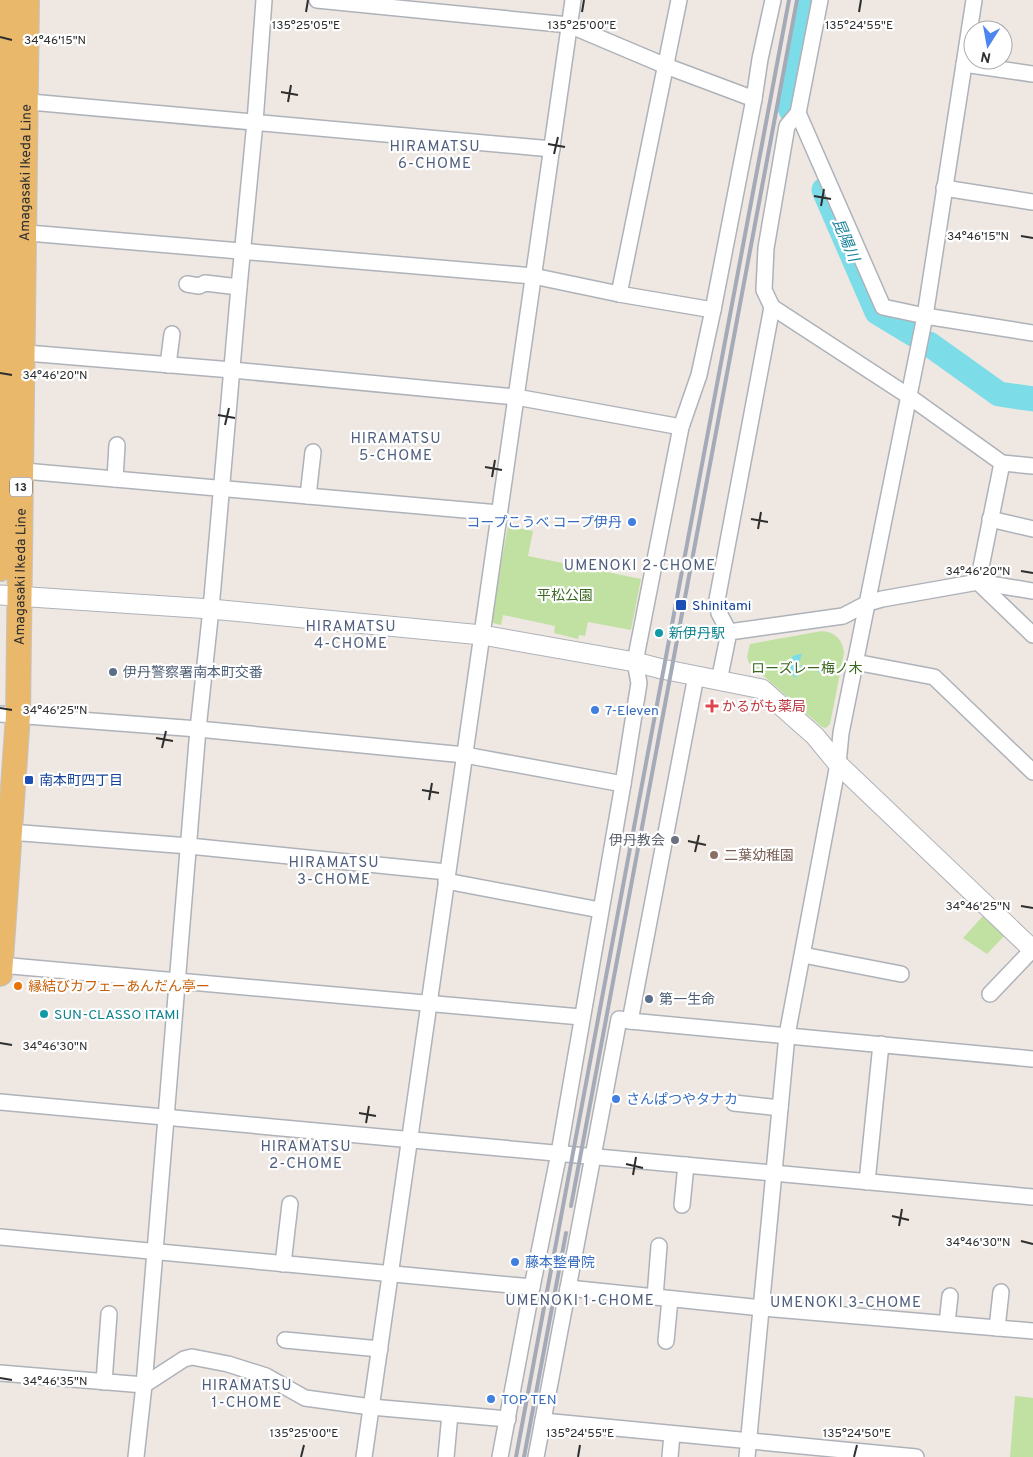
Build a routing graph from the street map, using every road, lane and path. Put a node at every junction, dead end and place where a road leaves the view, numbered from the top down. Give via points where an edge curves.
1 (7, 0) edge
2 (27, 0) edge
3 (264, 0) edge
4 (317, 0) edge
5 (573, 0) edge
6 (679, 0) edge
7 (773, 0) edge
8 (820, 0) edge
9 (974, 0) edge
10 (432, 6) edge
11 (971, 20) edge
12 (569, 25) junction
13 (666, 66) junction
14 (963, 70) edge
15 (1005, 70) edge
16 (1033, 74) edge
17 (754, 99) junction
18 (10, 101) edge
19 (798, 113) junction
20 (255, 122) junction
21 (552, 148) junction
22 (944, 188) junction
23 (1033, 202) edge
24 (10, 231) edge
25 (243, 250) junction
26 (533, 276) junction
27 (187, 284) dead end
28 (239, 287) junction
29 (619, 294) junction
30 (772, 307) junction
31 (713, 310) junction
32 (925, 316) junction
33 (1033, 333) edge
34 (172, 334) dead end
35 (9, 352) edge
36 (168, 365) junction
37 (232, 370) junction
38 (2, 383) edge
39 (516, 397) junction
40 (910, 397) junction
41 (681, 427) junction
42 (117, 445) dead end
43 (314, 452) dead end
44 (1002, 463) junction
45 (1033, 466) edge
46 (7, 474) edge
47 (115, 479) junction
48 (222, 488) junction
49 (308, 496) junction
50 (499, 513) junction
51 (990, 519) junction
52 (1033, 529) edge
53 (0, 569) edge
54 (978, 582) junction
55 (1033, 591) edge
56 (10, 596) edge
57 (868, 603) junction
58 (211, 609) junction
59 (729, 632) junction
60 (482, 635) junction
61 (1033, 635) edge
62 (635, 662) junction
63 (855, 662) junction
64 (696, 676) junction
65 (719, 681) junction
66 (9, 714) edge
67 (198, 729) junction
68 (465, 755) junction
69 (838, 764) junction
70 (1033, 772) edge
71 (622, 784) junction
72 (5, 833) edge
73 (189, 846) junction
74 (447, 876) junction
75 (600, 910) junction
76 (1033, 949) edge
77 (802, 955) junction
78 (0, 968) edge
79 (894, 970) dead end
80 (178, 981) junction
81 (990, 994) dead end
82 (428, 1003) junction
83 (582, 1017) junction
84 (630, 1021) junction
85 (787, 1035) junction
86 (881, 1044) junction
87 (1033, 1059) edge
88 (0, 1102) edge
89 (734, 1103) dead end
90 (780, 1108) junction
91 (165, 1116) junction
92 (410, 1139) junction
93 (559, 1153) junction
94 (592, 1156) junction
95 (686, 1165) junction
96 (773, 1173) junction
97 (867, 1182) junction
98 (1033, 1197) edge
99 (290, 1204) dead end
100 (682, 1205) dead end
101 (0, 1238) edge
102 (659, 1246) dead end
103 (154, 1252) junction
104 (283, 1264) junction
105 (391, 1274) junction
106 (532, 1286) junction
107 (568, 1288) junction
108 (1000, 1292) dead end
109 (950, 1296) dead end
110 (654, 1297) junction
111 (670, 1299) junction
112 (762, 1308) junction
113 (109, 1314) dead end
114 (947, 1323) junction
115 (997, 1328) junction
116 (1033, 1331) edge
117 (285, 1340) dead end
118 (666, 1341) dead end
119 (380, 1348) junction
120 (0, 1373) edge
121 (104, 1382) junction
122 (144, 1385) junction
123 (372, 1407) junction
124 (450, 1414) junction
125 (508, 1419) junction
126 (543, 1421) junction
127 (672, 1434) junction
128 (749, 1442) junction
129 (821, 1453) edge
130 (136, 1457) edge
131 (364, 1457) edge
132 (446, 1457) edge
133 (500, 1457) edge
134 (536, 1457) edge
135 (670, 1457) edge
136 (747, 1457) edge
137 (916, 1457) edge

1 - 18 main road, Amagasaki Ikeda Line / 13
2 - 18 main road, Amagasaki Ikeda Line / 13
3 - 20 street
4 - 10 street
5 - 12 street
6 - 13 street
7 - 17 street
8 - 19 street
9 - 11 street
10 - 12 street
12 - 13 street
12 - 21 street
13 - 17 street
13 - 29 street
14 - 22 street
15 - 16 street
17 - 31 street
18 - 20 street
18 - 24 main road, Amagasaki Ikeda Line / 13
19 - 30 street via 787,126 766,248 764,290
19 - 32 street via 883,307
20 - 21 street
20 - 25 street
21 - 26 street
22 - 23 street
22 - 32 street
24 - 25 street
24 - 35 main road, Amagasaki Ikeda Line / 13
25 - 26 street
25 - 28 street
26 - 29 street
26 - 39 street
27 - 28 street
28 - 37 street
29 - 31 street
30 - 40 street
30 - 59 street via 718,600 719,614
31 - 41 street via 699,375
32 - 33 street
32 - 40 street
34 - 36 street
35 - 36 street
35 - 38 main road, Amagasaki Ikeda Line / 13
35 - 46 main road, Amagasaki Ikeda Line / 13
36 - 37 street
37 - 39 street
37 - 48 street
38 - 46 main road, Amagasaki Ikeda Line / 13
39 - 41 street
39 - 50 street
40 - 44 street
40 - 57 street
41 - 62 street
42 - 47 street
43 - 49 street
44 - 45 street
44 - 51 street
46 - 47 street
46 - 53 main road, Amagasaki Ikeda Line / 13
46 - 56 main road, Amagasaki Ikeda Line / 13
47 - 48 street
48 - 49 street
48 - 58 street
49 - 50 street
50 - 60 street
51 - 52 street
51 - 54 street
54 - 55 street
54 - 57 street
54 - 61 street
56 - 58 street
56 - 66 main road, Amagasaki Ikeda Line / 13
57 - 59 street via 843,616
57 - 63 street
58 - 60 street
58 - 67 street
59 - 65 street
60 - 62 street
60 - 68 street
62 - 64 street
62 - 71 street via 639,683
63 - 69 street
63 - 70 street via 934,677
64 - 65 street
64 - 84 street
65 - 69 street via 762,689 815,736
66 - 67 street
66 - 72 main road, Amagasaki Ikeda Line / 13
67 - 68 street
67 - 73 street
68 - 71 street
68 - 74 street
69 - 76 street
69 - 77 street
71 - 75 street
72 - 73 street
72 - 78 main road, Amagasaki Ikeda Line / 13
73 - 74 street
73 - 80 street
74 - 75 street
74 - 82 street
75 - 83 street
76 - 81 street
77 - 79 street
77 - 85 street
78 - 80 street
80 - 82 street
80 - 91 street
82 - 83 street
82 - 92 street
83 - 93 street
84 - 85 street
84 - 94 street via 619,1019
85 - 86 street
85 - 90 street
86 - 87 street
86 - 97 street
88 - 91 street
89 - 90 street
90 - 96 street
91 - 92 street
91 - 103 street
92 - 93 street
92 - 105 street
93 - 94 street
93 - 106 street
94 - 95 street
94 - 107 street
95 - 96 street
95 - 100 street
96 - 97 street
96 - 112 street
97 - 98 street
99 - 104 street
101 - 103 street
102 - 110 street
103 - 104 street
103 - 122 street
104 - 105 street
105 - 106 street
105 - 119 street
106 - 125 street
107 - 110 street
107 - 126 street
108 - 115 street
109 - 114 street
110 - 111 street
111 - 112 street
111 - 118 street
112 - 114 street
112 - 128 street
113 - 121 street
114 - 115 street
115 - 116 street
117 - 119 street
119 - 123 street
120 - 121 street
121 - 122 street
122 - 123 street via 192,1357 266,1376 305,1398
122 - 130 street
123 - 124 street
123 - 131 street
124 - 125 street
124 - 132 street
125 - 133 street
126 - 127 street
126 - 134 street
127 - 128 street
127 - 135 street
128 - 129 street
128 - 136 street
129 - 137 street

